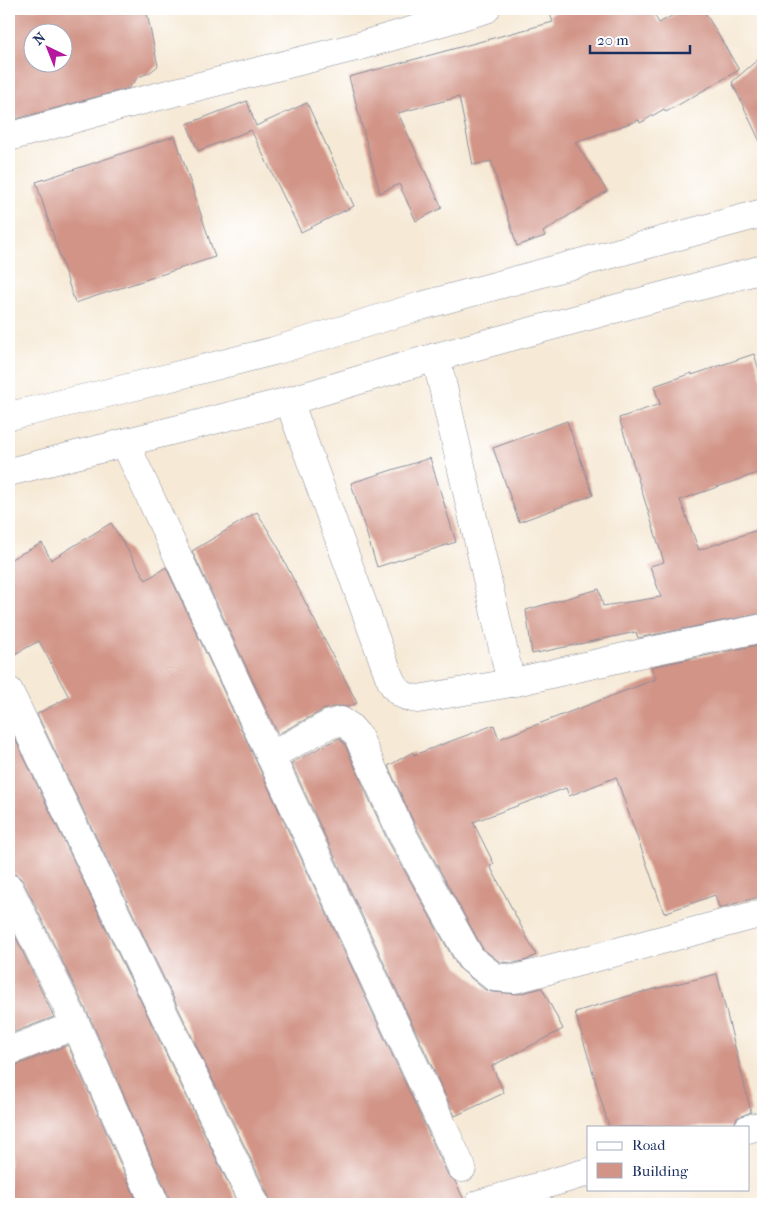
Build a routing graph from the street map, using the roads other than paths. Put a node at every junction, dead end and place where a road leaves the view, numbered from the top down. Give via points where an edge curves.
1 (486, 9) edge
2 (9, 137) edge
3 (763, 213) edge
4 (763, 268) edge
5 (436, 357) junction
6 (289, 401) junction
7 (9, 416) edge
8 (125, 443) junction
9 (9, 472) edge
10 (763, 628) edge
11 (511, 683) junction
12 (9, 691) edge
13 (270, 756) junction
14 (9, 888) edge
15 (763, 913) edge
16 (76, 1025) junction
17 (9, 1051) edge
18 (763, 1126) edge
19 (750, 1129) edge
20 (462, 1168) dead end
21 (587, 1172) edge
22 (155, 1204) edge
23 (256, 1204) edge
24 (479, 1204) edge

1 - 2 street via 356,47
3 - 7 street via 421,306 274,350
4 - 5 street
5 - 6 street
5 - 11 street
6 - 8 street
6 - 11 street via 393,686 406,697 418,700
8 - 9 street
8 - 13 street
10 - 11 street
12 - 23 street
13 - 15 street via 328,725 341,721 349,726 358,736 401,832 471,959 494,977 515,978
13 - 20 street
14 - 16 street
16 - 17 street
16 - 22 street
18 - 19 street
21 - 24 street

